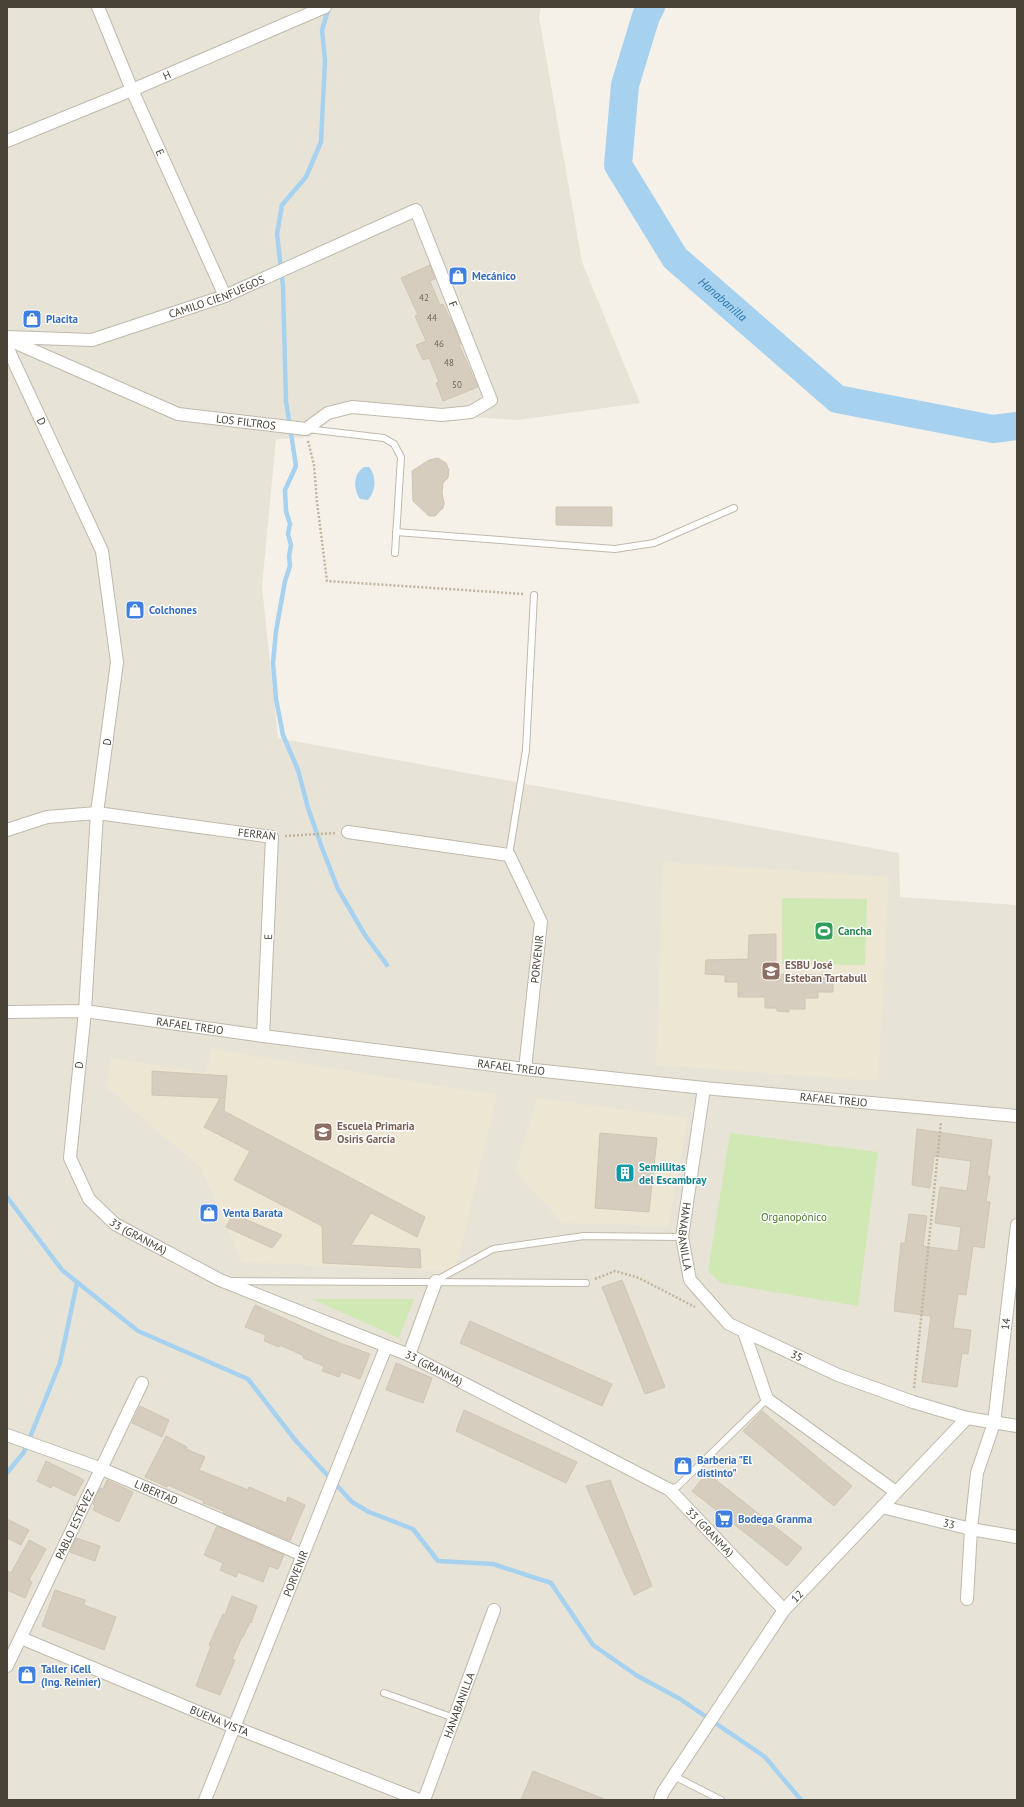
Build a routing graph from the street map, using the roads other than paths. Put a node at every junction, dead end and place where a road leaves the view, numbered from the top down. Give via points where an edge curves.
1 (98, 7) edge
2 (325, 7) edge
3 (132, 90) junction
4 (7, 141) edge
5 (416, 210) joint
6 (225, 296) junction
7 (7, 338) edge
8 (7, 347) edge
9 (306, 429) junction
10 (734, 508) dead end
11 (396, 532) junction
12 (395, 553) dead end
13 (534, 595) road end
14 (97, 813) junction
15 (7, 830) edge
16 (348, 832) road end
17 (272, 837) joint
18 (509, 855) junction
19 (85, 1011) junction
20 (8, 1012) edge
21 (264, 1036) junction
22 (526, 1069) junction
23 (704, 1088) junction
24 (1017, 1116) edge
25 (70, 1158) joint
26 (1017, 1225) edge
27 (682, 1237) junction
28 (220, 1280) junction
29 (436, 1281) junction
30 (586, 1283) road end
31 (729, 1324) joint
32 (744, 1332) junction
33 (386, 1347) junction
34 (409, 1355) junction
35 (142, 1383) dead end
36 (768, 1399) junction
37 (967, 1418) junction
38 (994, 1422) junction
39 (1017, 1426) edge
40 (7, 1435) edge
41 (102, 1469) junction
42 (670, 1490) junction
43 (896, 1492) junction
44 (882, 1508) junction
45 (970, 1529) junction
46 (1017, 1537) edge
47 (303, 1555) junction
48 (967, 1599) dead end
49 (494, 1610) dead end
50 (784, 1610) junction
51 (20, 1638) junction
52 (7, 1666) edge
53 (384, 1693) dead end
54 (454, 1718) junction
55 (234, 1727) junction
56 (674, 1776) junction
57 (205, 1800) edge
58 (419, 1800) edge
59 (424, 1800) edge
60 (660, 1800) edge
61 (722, 1800) edge

1 - 3 street, E
2 - 3 street, H
3 - 4 street, H
3 - 6 street, E
5 - 6 street, CAMILO CIENFUEGOS
5 - 9 street, F via 491,400 471,412 442,415 352,407 328,413
6 - 7 street, CAMILO CIENFUEGOS via 92,340
7 - 9 street, LOS FILTROS via 178,414
8 - 14 street, D via 102,551 117,662
9 - 11 lane via 384,438 394,444 401,457
10 - 11 lane via 654,543 615,549
11 - 12 lane
13 - 18 lane via 526,750
14 - 15 street, FERRAN via 46,817
14 - 17 street, FERRAN
14 - 19 street, D
16 - 18 street
17 - 21 street, E
18 - 22 street, PORVENIR via 541,922
19 - 20 street, RAFAEL TREJO
19 - 21 street, RAFAEL TREJO
19 - 25 street, D
21 - 22 street, RAFAEL TREJO
22 - 23 street, RAFAEL TREJO
23 - 24 street, RAFAEL TREJO
23 - 27 street, HANABANILLA
25 - 28 street, 33 (GRANMA) via 89,1199 115,1224
26 - 38 street, 14
27 - 29 lane via 584,1236 492,1249
27 - 31 street, HANABANILLA via 690,1280
28 - 29 lane
28 - 33 street, 33 (GRANMA)
29 - 30 lane
29 - 34 street
31 - 32 street, 35
32 - 36 street
32 - 37 street, 35 via 838,1375 912,1402
33 - 34 street, 33 (GRANMA)
33 - 47 street, PORVENIR
34 - 42 street, 33 (GRANMA)
35 - 41 street, PABLO ESTÉVEZ
36 - 42 lane via 678,1486
36 - 43 street
37 - 38 street, 35
37 - 43 street, 12
38 - 39 street, 35
38 - 45 street, 14 via 977,1473
40 - 41 street, LIBERTAD
41 - 47 street, LIBERTAD
41 - 51 street, PABLO ESTÉVEZ
42 - 50 street, 33 (GRANMA)
43 - 44 street, 12
44 - 45 street, 33
44 - 50 street, 12
45 - 46 street, 33
45 - 48 street, 14
47 - 55 street, PORVENIR
49 - 54 street, HANABANILLA
50 - 56 street, 12
51 - 52 street, PABLO ESTÉVEZ
51 - 55 street, BUENA VISTA
53 - 54 lane
54 - 59 street, HANABANILLA
55 - 57 street, PORVENIR
55 - 58 street, BUENA VISTA
56 - 60 street, 12
56 - 61 lane

